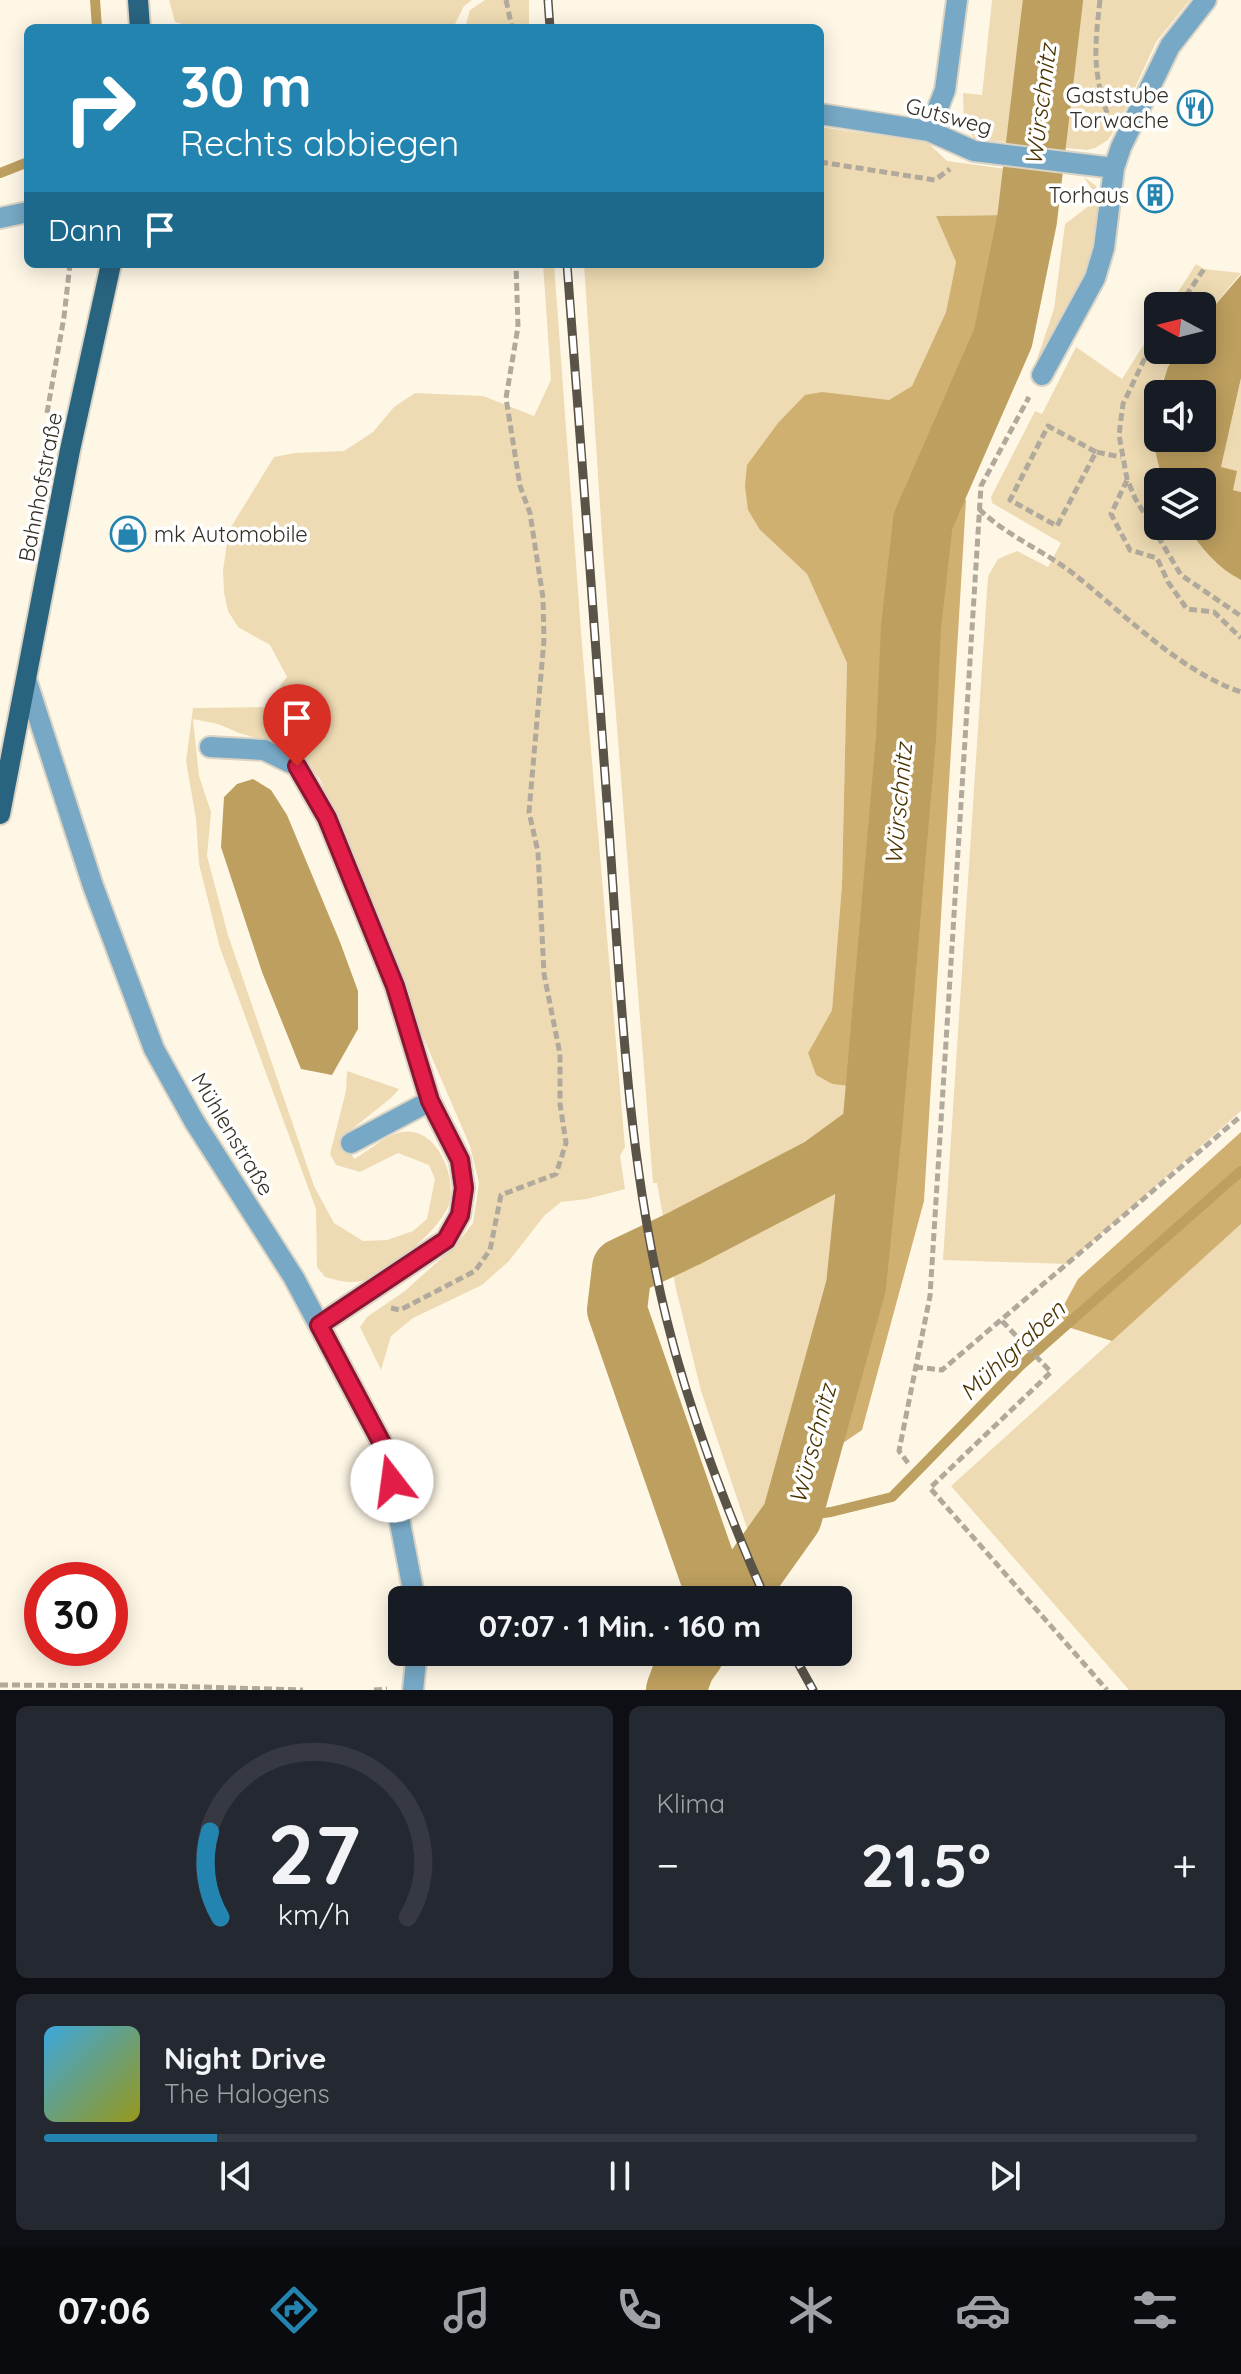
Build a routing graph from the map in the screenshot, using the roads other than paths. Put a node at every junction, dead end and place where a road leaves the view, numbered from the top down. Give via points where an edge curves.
1 (138, 0) edge
2 (957, 0) edge
3 (1206, 0) edge
4 (140, 24) edge
5 (824, 115) edge
6 (929, 131) junction
7 (1114, 168) junction
8 (24, 213) edge
9 (0, 218) edge
10 (110, 268) edge
11 (1042, 375) road end
12 (27, 682) junction
13 (210, 747) dead end
14 (0, 814) edge
15 (430, 1101) junction
16 (351, 1143) dead end
17 (319, 1325) junction
18 (412, 1586) edge
19 (416, 1666) edge
20 (413, 1690) edge

1 - 4 main road
2 - 6 street via 945,90
3 - 7 street via 1170,46
5 - 6 street, Gutsweg
6 - 7 street, Gutsweg via 974,151
7 - 11 street via 1095,278
8 - 9 street
10 - 12 main road, Bahnhofstraße
12 - 14 main road, Bahnhofstraße
12 - 17 street, Mühlenstraße via 93,886 154,1049
13 - 15 street via 264,750 297,766 327,818 395,986
15 - 16 street
15 - 17 street via 460,1160 460,1215 446,1240
17 - 18 street, Mühlenstraße via 386,1451
19 - 20 street

